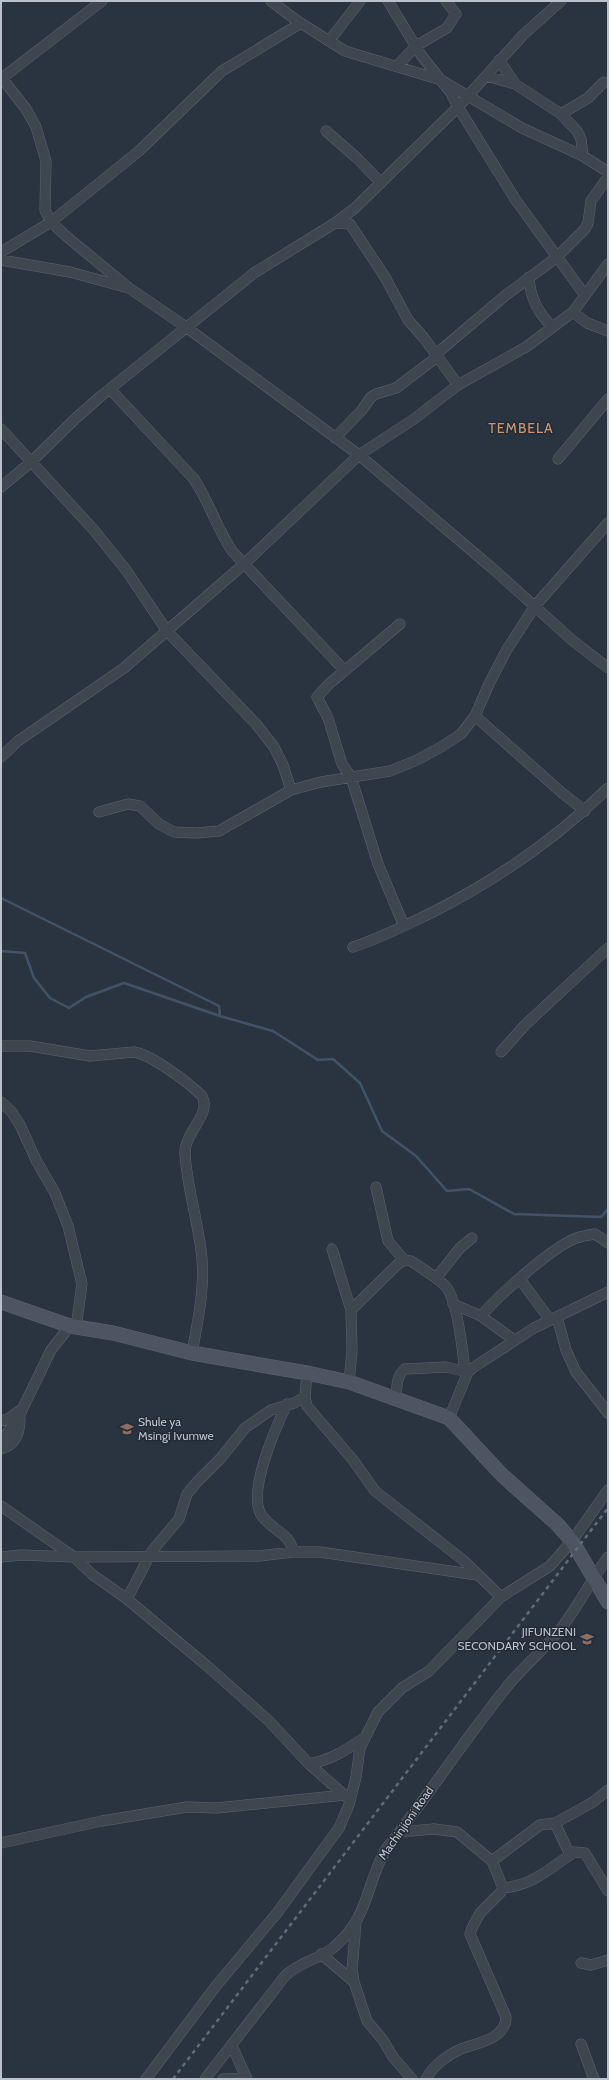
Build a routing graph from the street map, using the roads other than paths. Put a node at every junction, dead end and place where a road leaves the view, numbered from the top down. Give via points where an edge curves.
1 (102, 1) edge
2 (271, 1) edge
3 (360, 1) edge
4 (446, 1) edge
5 (559, 2) edge
6 (392, 3) edge
7 (301, 23) junction
8 (329, 41) junction
9 (416, 46) junction
10 (499, 60) junction
11 (397, 66) junction
12 (486, 76) junction
13 (1, 78) edge
14 (441, 80) junction
15 (604, 82) dead end
16 (515, 84) junction
17 (468, 96) junction
18 (458, 107) junction
19 (561, 114) junction
20 (326, 131) dead end
21 (583, 156) junction
22 (608, 172) edge
23 (608, 177) edge
24 (382, 183) junction
25 (355, 208) junction
26 (51, 222) junction
27 (335, 223) junction
28 (350, 224) junction
29 (1, 252) edge
30 (558, 257) junction
31 (1, 260) edge
32 (608, 264) edge
33 (529, 278) junction
34 (129, 288) junction
35 (584, 294) junction
36 (573, 312) junction
37 (186, 327) junction
38 (552, 327) junction
39 (608, 331) edge
40 (437, 356) junction
41 (458, 385) junction
42 (110, 389) junction
43 (608, 399) edge
44 (1, 428) edge
45 (335, 438) junction
46 (359, 455) junction
47 (558, 459) dead end
48 (31, 462) junction
49 (1, 487) edge
50 (608, 524) edge
51 (244, 564) junction
52 (535, 606) junction
53 (400, 624) dead end
54 (167, 630) junction
55 (608, 668) edge
56 (345, 672) junction
57 (475, 716) junction
58 (1, 757) edge
59 (351, 778) junction
60 (608, 788) edge
61 (291, 790) junction
62 (585, 811) junction
63 (99, 812) dead end
64 (404, 926) junction
65 (352, 947) dead end
66 (608, 948) edge
67 (1, 1046) edge
68 (501, 1052) dead end
69 (1, 1102) edge
70 (376, 1187) dead end
71 (472, 1238) dead end
72 (608, 1243) edge
73 (332, 1249) dead end
74 (404, 1260) junction
75 (436, 1278) junction
76 (520, 1279) junction
77 (608, 1292) edge
78 (1, 1302) edge
79 (453, 1304) junction
80 (351, 1310) junction
81 (481, 1316) junction
82 (554, 1318) junction
83 (73, 1327) junction
84 (514, 1340) junction
85 (192, 1353) junction
86 (466, 1372) junction
87 (307, 1373) junction
88 (348, 1382) junction
89 (305, 1397) junction
90 (395, 1400) junction
91 (287, 1404) junction
92 (21, 1412) junction
93 (608, 1412) edge
94 (449, 1418) junction
95 (1, 1421) edge
96 (1, 1442) edge
97 (1, 1449) edge
98 (608, 1490) edge
99 (1, 1506) edge
100 (572, 1540) junction
101 (293, 1552) junction
102 (149, 1556) junction
103 (1, 1557) edge
104 (74, 1557) junction
105 (608, 1557) edge
106 (477, 1575) junction
107 (594, 1578) junction
108 (502, 1597) junction
109 (127, 1599) junction
110 (608, 1602) edge
111 (364, 1738) junction
112 (309, 1764) junction
113 (608, 1790) edge
114 (347, 1798) junction
115 (555, 1823) junction
116 (399, 1832) junction
117 (1, 1843) edge
118 (570, 1855) junction
119 (492, 1861) junction
120 (502, 1888) junction
121 (608, 1891) edge
122 (356, 1923) junction
123 (321, 1954) junction
124 (608, 1960) edge
125 (581, 1963) dead end
126 (354, 1982) junction
127 (581, 2044) dead end
128 (232, 2046) junction
129 (247, 2078) edge
130 (146, 2079) edge
131 (205, 2079) edge
132 (223, 2079) edge
133 (412, 2079) edge
134 (426, 2079) edge
135 (594, 2079) edge

1 - 13 street
2 - 7 street
3 - 8 street
4 - 9 street via 456,14 451,25
5 - 10 street
6 - 9 street
7 - 8 street
7 - 26 street via 222,71 139,151
8 - 11 street via 351,54
9 - 11 street
9 - 14 street
10 - 12 street
10 - 16 street
11 - 14 street
12 - 16 street
12 - 17 street
13 - 26 street via 26,109 41,142 46,161 45,210
14 - 17 street
14 - 18 street
15 - 19 street via 588,98
16 - 19 street
17 - 18 street
17 - 21 street via 522,128
18 - 24 street
18 - 30 street via 515,199
19 - 21 street via 577,131 581,139
20 - 24 street
21 - 22 street
23 - 30 street via 591,201 585,229
24 - 25 street
25 - 27 street
25 - 28 street
26 - 29 street
26 - 34 street
27 - 28 street
27 - 37 street via 254,274
28 - 40 street via 403,312
30 - 33 street
30 - 35 street
31 - 34 street via 70,272
32 - 35 street
33 - 38 street via 535,306
33 - 40 street via 485,312
34 - 37 street
35 - 36 street
36 - 38 street
36 - 39 street via 588,323
37 - 42 street
37 - 45 street
38 - 41 street via 526,347
40 - 41 street
40 - 45 street via 396,388 371,397
41 - 46 street via 414,419
42 - 48 street
42 - 51 street via 194,479 203,492 221,533
43 - 47 street
44 - 48 street
45 - 46 street
46 - 51 street
46 - 52 street
48 - 49 street
48 - 54 street via 109,549
50 - 52 street
51 - 54 street
51 - 56 street
52 - 55 street
52 - 57 street via 506,651
53 - 56 street
54 - 58 street via 124,668 18,741
54 - 61 street via 256,724 274,747
56 - 59 street via 317,697 328,718 342,764
57 - 59 street via 460,734 415,761 390,771
57 - 62 street
59 - 61 street
59 - 64 street via 378,864
60 - 62 street
61 - 63 street via 232,825 219,831 196,834 174,832 159,824 140,806 128,804
62 - 64 street via 509,869 474,891
64 - 65 street
66 - 68 street via 525,1025
67 - 85 street via 30,1046 84,1056 140,1053 148,1056 202,1096 205,1109 188,1136 185,1153 201,1251 202,1279
69 - 83 street via 20,1125 55,1193 68,1226 82,1284
70 - 74 street via 388,1241
71 - 75 street via 460,1248
72 - 76 street via 595,1234 574,1239
73 - 80 street
74 - 75 street via 411,1261
74 - 80 street
75 - 79 street via 447,1288
76 - 81 street
76 - 82 street
77 - 82 street
78 - 83 street
79 - 81 street
79 - 86 street
80 - 88 street via 352,1351
81 - 84 street
82 - 84 street
82 - 93 street via 576,1372
83 - 85 street via 113,1333
83 - 92 street via 51,1350
84 - 86 street
85 - 87 street
86 - 90 street via 446,1367 405,1369 398,1378
86 - 94 street
87 - 88 street
87 - 89 street
88 - 90 street
89 - 91 street
89 - 106 street via 307,1406 315,1417 353,1460 375,1491 463,1560
90 - 94 street
91 - 101 street via 264,1459 256,1500 262,1517 290,1540
91 - 102 street via 271,1410 246,1428 187,1494 179,1519
92 - 95 street
92 - 96 street
92 - 97 street via 17,1435 12,1444
94 - 100 street via 502,1475
98 - 100 street
99 - 104 street
100 - 107 street
100 - 108 street via 550,1566
101 - 102 street via 266,1556
101 - 106 street via 320,1552
102 - 104 street
102 - 109 street
103 - 104 street
104 - 109 street via 93,1575
105 - 107 street, Machinjioni Road
106 - 108 street
107 - 110 street
107 - 116 street, Machinjioni Road via 564,1624 510,1684
108 - 111 street via 429,1671 405,1686 386,1703 372,1721
109 - 112 street via 235,1690
111 - 112 street via 341,1754
111 - 114 street via 356,1777
112 - 114 street
113 - 115 street via 593,1802
114 - 117 street via 217,1808 180,1808 102,1821
114 - 130 street via 343,1821 310,1868
115 - 118 street
115 - 119 street via 540,1825
116 - 119 street via 434,1829 457,1832
116 - 122 street, Machinjioni Road via 378,1862 368,1897
118 - 120 street via 535,1880
118 - 121 street via 578,1851 585,1853
119 - 120 street
120 - 134 street via 476,1919 470,1934 506,2017 506,2024 488,2041 461,2050 434,2066
122 - 123 street, Machinjioni Road via 333,1948
122 - 126 street via 352,1959
123 - 126 street
123 - 128 street, Machinjioni Road via 299,1964 285,1976
124 - 125 street via 591,1965
126 - 133 street via 368,2025
127 - 135 street
128 - 129 street
128 - 131 street, Machinjioni Road
129 - 132 street

